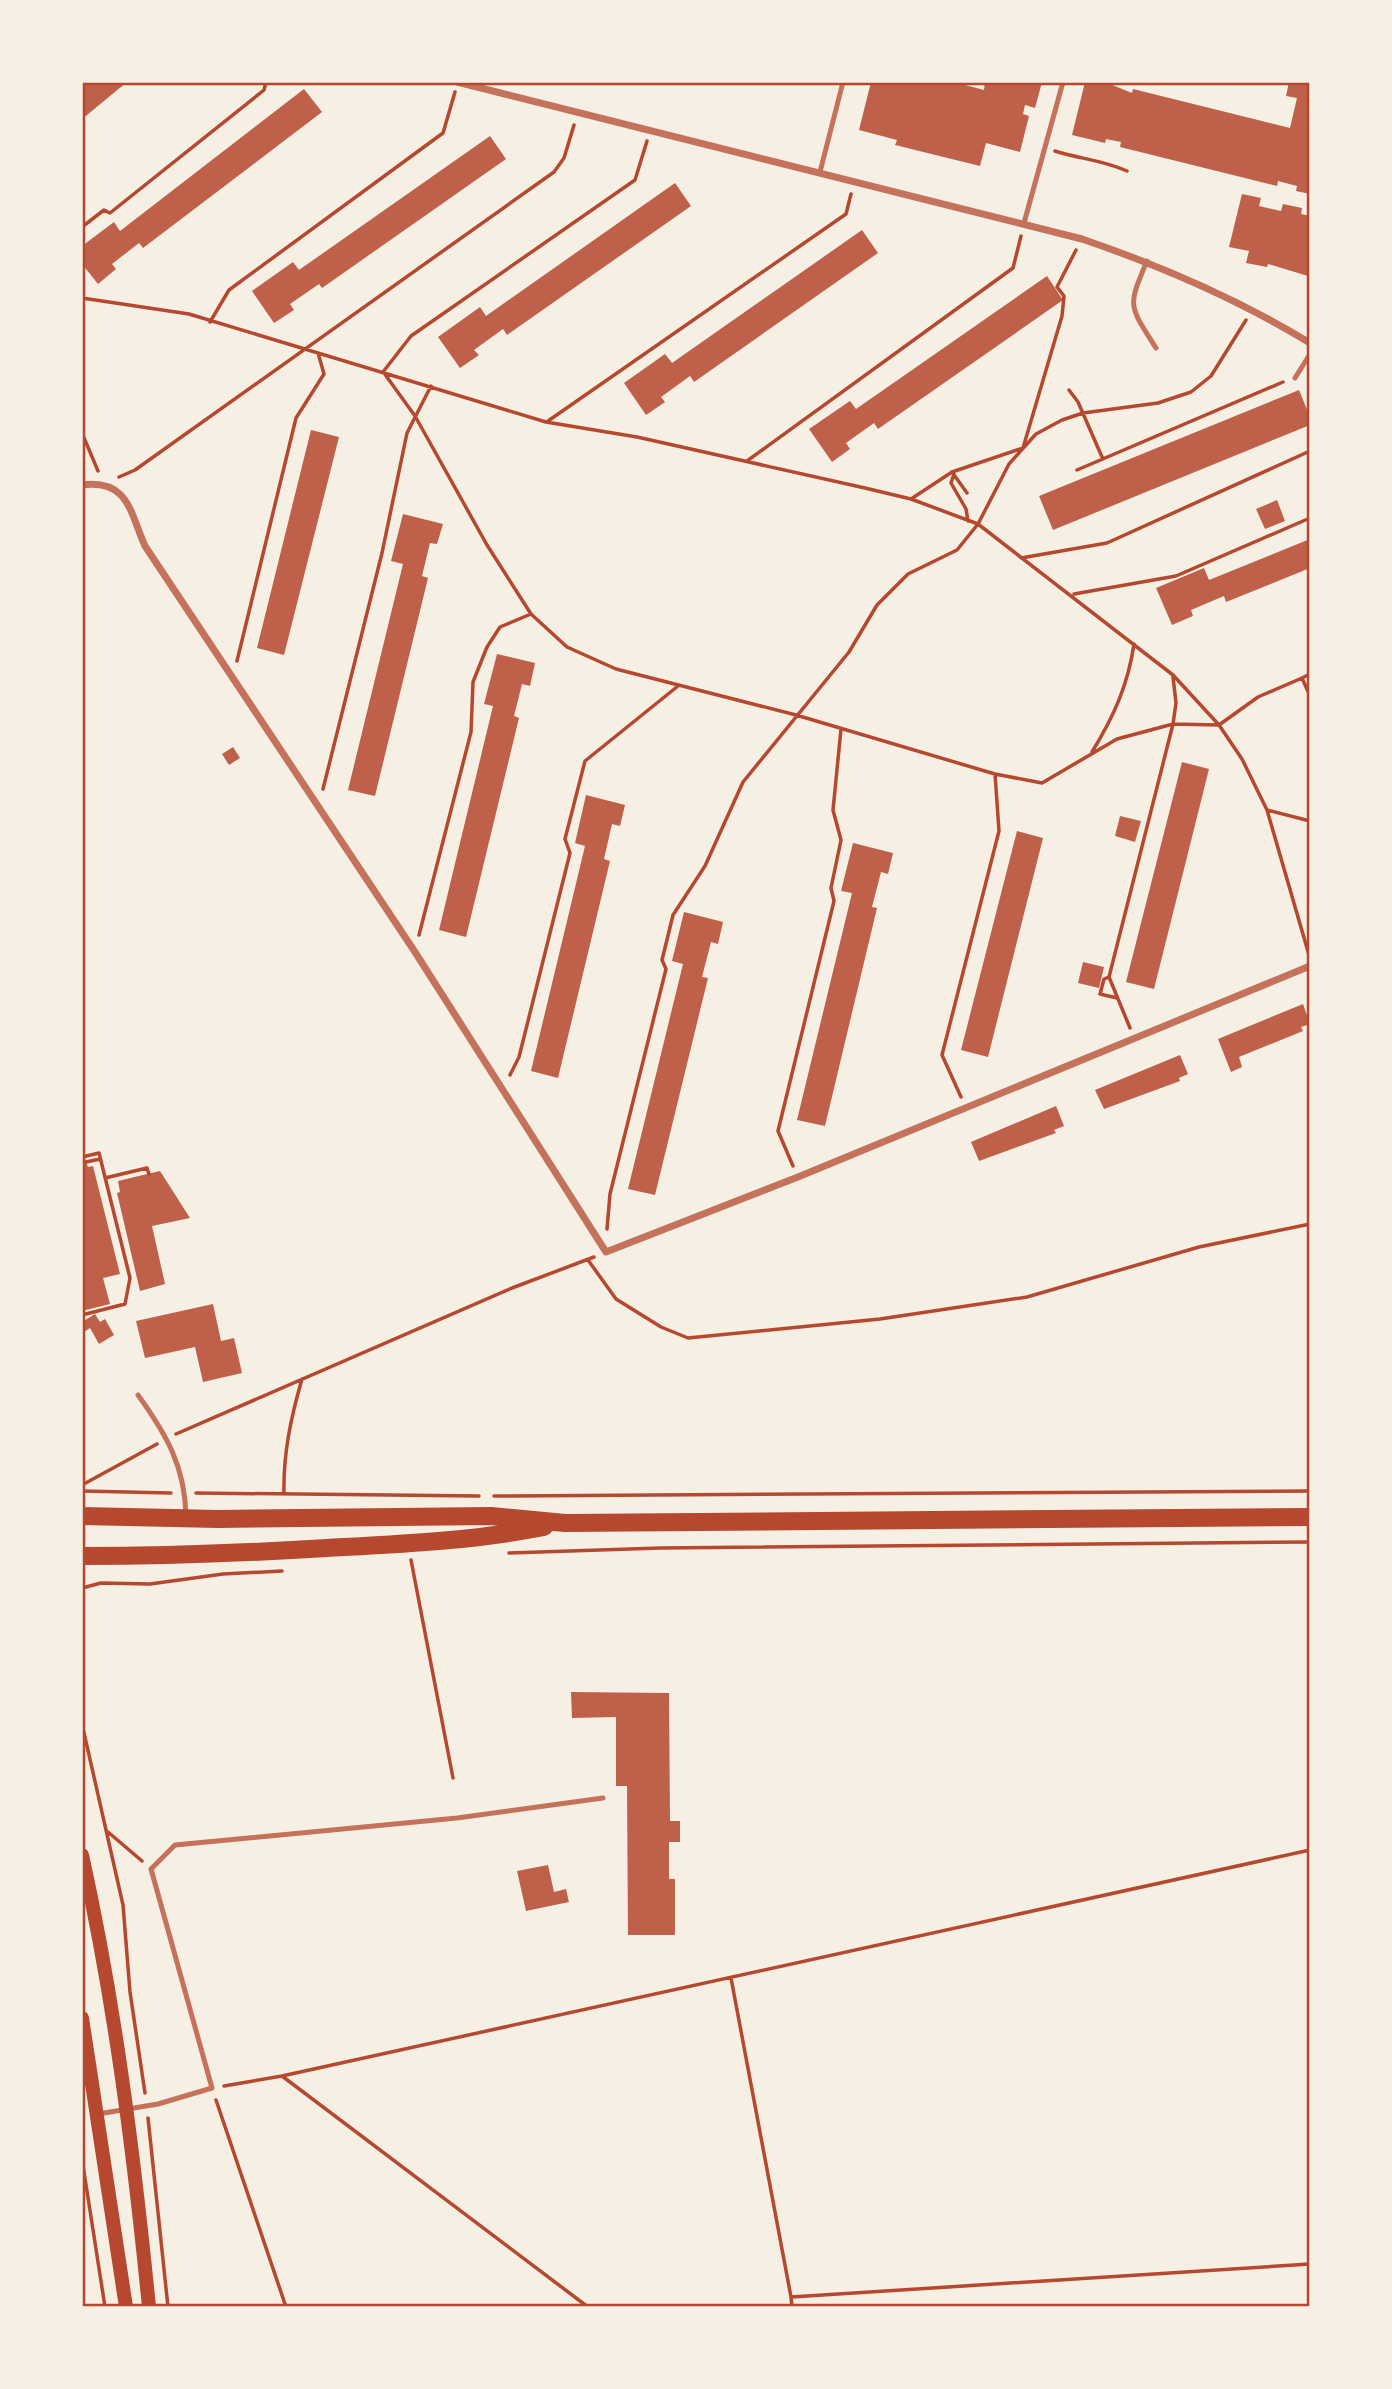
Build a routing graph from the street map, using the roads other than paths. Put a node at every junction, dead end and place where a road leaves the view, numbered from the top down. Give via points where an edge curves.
1 (457, 82) edge
2 (843, 82) edge
3 (1063, 82) edge
4 (820, 172) junction
5 (1024, 223) junction
6 (1147, 261) junction
7 (1310, 343) edge
8 (1156, 348) dead end
9 (1310, 354) edge
10 (1295, 378) road end
11 (82, 485) edge
12 (1310, 966) edge
13 (138, 1395) dead end
14 (85, 1517) edge
15 (1310, 1517) edge
16 (187, 1519) junction
17 (565, 1523) junction
18 (87, 1558) edge
19 (603, 1798) dead end
20 (82, 1855) edge
21 (82, 2018) edge
22 (127, 2109) junction
23 (98, 2114) junction
24 (126, 2307) edge
25 (149, 2307) edge

1 - 4 street
2 - 4 lane
3 - 5 lane
4 - 5 street
5 - 6 street
6 - 7 street via 1251,309
6 - 8 lane via 1131,307
9 - 10 lane
11 - 12 street via 103,485 129,504 145,546 415,952 606,1252
13 - 16 lane via 169,1437 186,1493
14 - 16 main road
15 - 17 main road
16 - 17 main road via 491,1516
17 - 18 main road via 410,1552
19 - 22 lane via 457,1818 175,1845 151,1869 212,2088
20 - 22 main road
21 - 23 main road
22 - 23 lane
22 - 25 main road
23 - 24 main road

